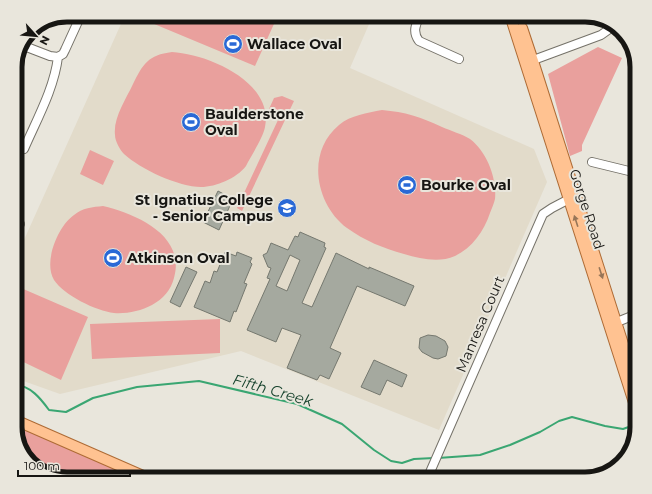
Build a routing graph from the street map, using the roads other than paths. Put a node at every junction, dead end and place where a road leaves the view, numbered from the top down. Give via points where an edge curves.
1 (78, 22) edge
2 (418, 22) edge
3 (513, 22) edge
4 (519, 22) edge
5 (609, 29) edge
6 (27, 47) edge
7 (58, 57) junction
8 (459, 59) dead end
9 (529, 62) junction
10 (24, 149) dead end
11 (592, 162) dead end
12 (630, 172) edge
13 (572, 197) junction
14 (630, 317) edge
15 (613, 324) junction
16 (630, 369) edge
17 (630, 386) edge
18 (22, 423) edge
19 (134, 472) edge
20 (430, 472) edge

1 - 7 street via 63,54
2 - 8 street via 414,32 419,41
3 - 9 main road, Gorge Road
4 - 9 main road, Gorge Road
5 - 9 street via 601,35
6 - 7 street
7 - 10 street via 51,88
9 - 13 main road, Gorge Road
11 - 12 street
13 - 15 main road, Gorge Road
13 - 20 street, Manresa Court via 543,214
14 - 15 street
15 - 16 main road, Gorge Road
15 - 17 main road, Gorge Road
18 - 19 main road

